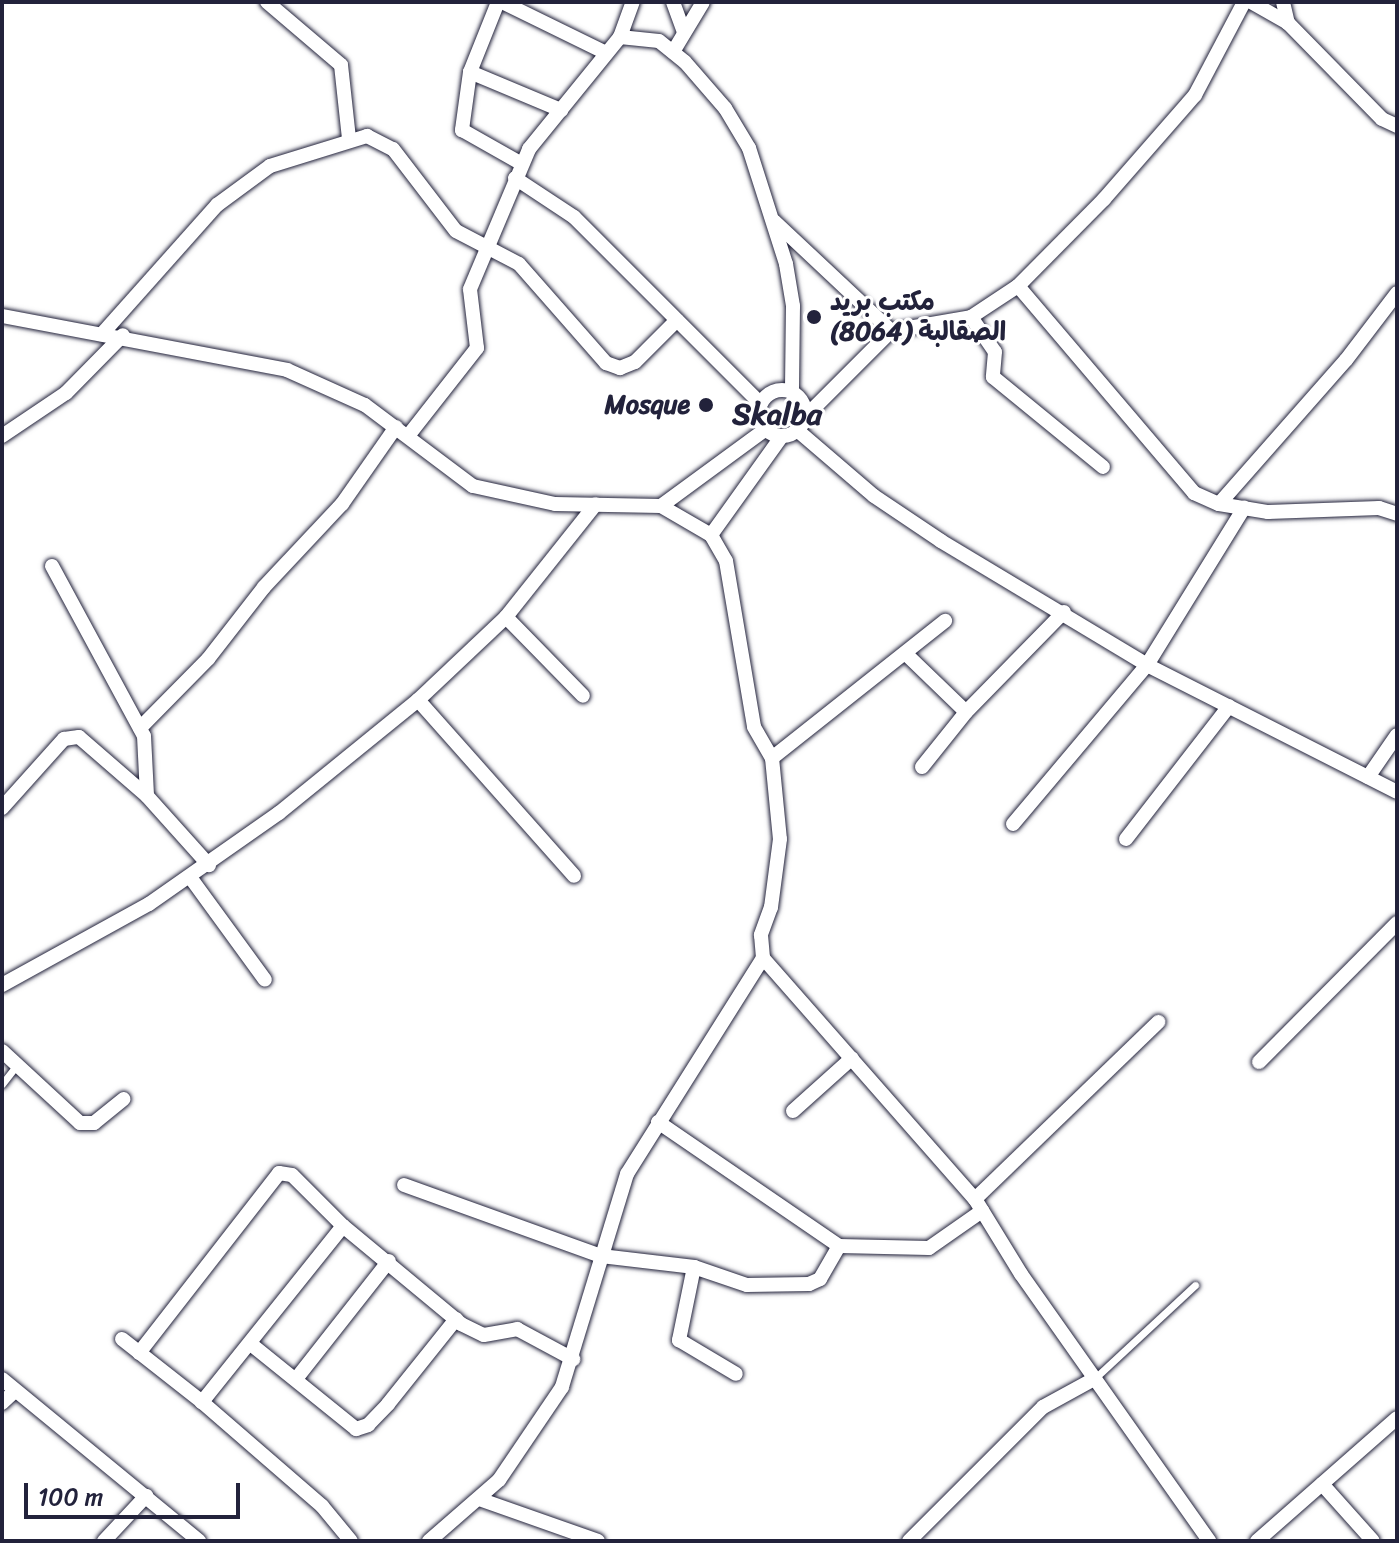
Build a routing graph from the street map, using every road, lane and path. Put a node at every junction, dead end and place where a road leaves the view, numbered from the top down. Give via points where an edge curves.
1 (267, 2) edge
2 (500, 2) edge
3 (633, 2) edge
4 (673, 2) edge
5 (703, 2) edge
6 (1244, 2) edge
7 (1251, 2) edge
8 (1283, 2) edge
9 (1288, 23) junction
10 (684, 32) junction
11 (620, 37) junction
12 (673, 52) junction
13 (606, 53) junction
14 (470, 72) junction
15 (561, 110) junction
16 (1397, 126) edge
17 (349, 139) junction
18 (522, 164) junction
19 (515, 178) junction
20 (772, 219) junction
21 (486, 246) junction
22 (1018, 286) junction
23 (1397, 293) edge
24 (2, 316) edge
25 (971, 317) junction
26 (677, 320) junction
27 (891, 331) junction
28 (102, 334) junction
29 (123, 335) junction
30 (792, 392) junction
31 (761, 404) junction
32 (801, 424) junction
33 (766, 429) junction
34 (402, 431) junction
35 (2, 436) edge
36 (782, 436) junction
37 (1103, 467) dead end
38 (596, 504) junction
39 (1219, 504) junction
40 (661, 506) junction
41 (1244, 508) junction
42 (1397, 514) edge
43 (711, 535) junction
44 (52, 566) dead end
45 (1064, 612) junction
46 (506, 617) junction
47 (945, 621) dead end
48 (906, 654) junction
49 (1147, 665) junction
50 (583, 696) dead end
51 (418, 700) junction
52 (1229, 706) junction
53 (966, 712) junction
54 (140, 728) junction
55 (1397, 735) edge
56 (772, 758) junction
57 (922, 767) dead end
58 (1368, 777) junction
59 (1397, 792) edge
60 (147, 796) junction
61 (2, 808) edge
62 (1013, 824) dead end
63 (1126, 839) dead end
64 (209, 865) junction
65 (574, 876) dead end
66 (190, 877) junction
67 (1397, 923) edge
68 (763, 958) junction
69 (265, 980) dead end
70 (2, 985) edge
71 (1158, 1022) dead end
72 (2, 1051) edge
73 (852, 1058) junction
74 (1259, 1062) dead end
75 (17, 1065) junction
76 (2, 1084) edge
77 (124, 1099) dead end
78 (793, 1111) dead end
79 (658, 1122) junction
80 (404, 1185) dead end
81 (978, 1205) junction
82 (343, 1226) junction
83 (839, 1246) junction
84 (601, 1256) junction
85 (389, 1261) junction
86 (694, 1267) junction
87 (1195, 1285) dead end
88 (456, 1319) junction
89 (122, 1339) dead end
90 (252, 1345) junction
91 (139, 1353) junction
92 (573, 1359) junction
93 (736, 1374) dead end
94 (2, 1379) edge
95 (296, 1379) junction
96 (1094, 1379) junction
97 (15, 1391) junction
98 (202, 1402) junction
99 (2, 1403) edge
100 (1392, 1423) edge
101 (1397, 1440) edge
102 (1322, 1484) junction
103 (146, 1496) junction
104 (479, 1499) junction
105 (569, 1536) edge
106 (104, 1541) edge
107 (199, 1541) edge
108 (351, 1541) edge
109 (429, 1541) edge
110 (598, 1541) edge
111 (909, 1541) edge
112 (1209, 1541) edge
113 (1257, 1541) edge
114 (1373, 1541) edge

1 - 17 street via 341,65
2 - 13 street
2 - 14 street
3 - 11 street
4 - 10 street
5 - 10 street
6 - 22 street via 1195,95
7 - 9 street
8 - 9 street
9 - 16 street via 1382,119
10 - 12 street
11 - 12 street via 646,36
11 - 13 street
12 - 20 street via 738,127
13 - 15 street
14 - 15 street
14 - 18 street via 462,130
15 - 18 street
17 - 21 street via 382,139 456,231
17 - 28 street via 270,166 217,205
18 - 19 street
19 - 21 street
19 - 26 street via 574,217
20 - 27 street
20 - 30 street via 793,306
21 - 26 street via 519,264 612,366 635,362
21 - 34 street via 467,302 477,348
22 - 25 street
22 - 39 street via 1182,484
23 - 39 street via 1346,360
24 - 28 street
25 - 27 street
25 - 37 street via 995,352 993,377
26 - 31 street
27 - 32 street
28 - 29 street
29 - 34 street via 287,370 365,405
29 - 35 street via 66,393
30 - 31 street via 770,393
30 - 32 street via 803,402
31 - 33 street
32 - 36 street
32 - 45 street via 874,496
33 - 36 street
33 - 40 street
34 - 38 street via 451,473 495,495
34 - 54 street via 264,587 208,659
36 - 43 street
38 - 40 street
38 - 46 street
39 - 41 street
40 - 43 street
41 - 42 street via 1299,513 1379,508
41 - 49 street
43 - 56 street via 726,561 754,727
44 - 54 street
45 - 49 street
45 - 53 street
46 - 50 street
46 - 51 street
47 - 48 street
48 - 53 street
48 - 56 street
49 - 52 street
49 - 62 street
51 - 64 street
51 - 65 street
52 - 58 street
52 - 63 street
53 - 57 street
54 - 60 street
55 - 58 street
56 - 68 street via 780,839 771,907 761,935
58 - 59 street
60 - 61 street via 89,740 70,736
60 - 64 street
64 - 66 street
66 - 69 street
66 - 70 street
67 - 74 street
68 - 73 street
68 - 79 street
71 - 81 street
72 - 75 street
73 - 78 street
73 - 81 street
75 - 76 lane
75 - 77 street via 80,1123 94,1123
79 - 83 street
79 - 84 street via 627,1174
80 - 84 street
81 - 83 street via 929,1248
81 - 96 street
82 - 85 street
82 - 90 street
82 - 91 street via 292,1175 279,1173
83 - 86 street via 820,1279 809,1284 747,1285
84 - 86 street
84 - 92 street
85 - 88 street
85 - 95 street
86 - 93 street via 679,1340
87 - 96 lane
88 - 92 street via 484,1335 517,1329
88 - 95 street via 362,1428 351,1425
89 - 91 street
90 - 95 street
90 - 98 street
91 - 98 street
92 - 104 street via 562,1387 515,1461
94 - 97 street
96 - 111 street via 1043,1407
96 - 112 street
97 - 99 street
97 - 103 street
98 - 108 street via 322,1506
100 - 101 street
100 - 102 street
102 - 113 street
102 - 114 street
103 - 106 street
103 - 107 street
104 - 105 street
104 - 109 street
105 - 110 street

